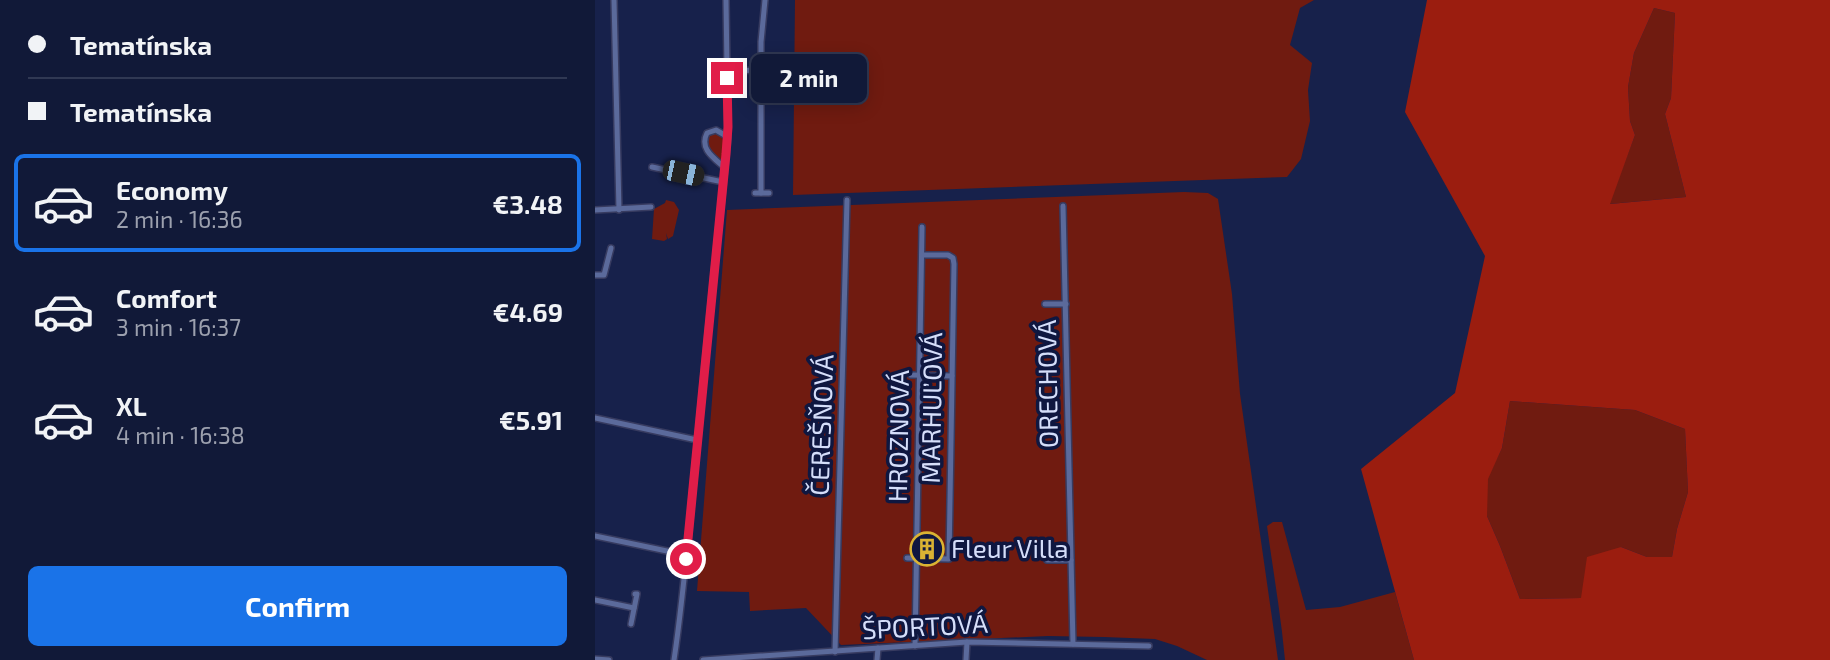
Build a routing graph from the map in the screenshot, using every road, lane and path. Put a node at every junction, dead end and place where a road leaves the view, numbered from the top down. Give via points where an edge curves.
1 (614, 0) edge
2 (726, 0) edge
3 (765, 0) edge
4 (761, 70) junction
5 (727, 71) junction
6 (728, 137) junction
7 (652, 167) dead end
8 (725, 168) junction
9 (723, 182) junction
10 (769, 193) dead end
11 (847, 200) dead end
12 (1063, 206) dead end
13 (651, 207) dead end
14 (619, 210) junction
15 (595, 211) edge
16 (922, 227) dead end
17 (611, 248) dead end
18 (922, 255) junction
19 (595, 275) edge
20 (1045, 304) dead end
21 (1066, 304) junction
22 (911, 375) dead end
23 (919, 375) junction
24 (952, 376) junction
25 (595, 418) edge
26 (635, 419) dead end
27 (633, 427) junction
28 (697, 440) junction
29 (595, 536) edge
30 (686, 555) junction
31 (907, 558) dead end
32 (916, 559) junction
33 (1047, 560) dead end
34 (1071, 560) junction
35 (635, 593) dead end
36 (595, 600) edge
37 (634, 608) junction
38 (631, 624) dead end
39 (967, 642) junction
40 (1073, 643) junction
41 (915, 646) junction
42 (1149, 646) dead end
43 (878, 648) junction
44 (835, 652) junction
45 (595, 659) edge
46 (609, 660) edge
47 (674, 660) edge
48 (703, 660) edge
49 (877, 660) edge
50 (967, 660) edge

1 - 14 street
2 - 5 street
3 - 4 street
4 - 5 street
4 - 10 street via 758,193
5 - 6 street
6 - 8 street
6 - 8 street via 716,130 704,139 708,153
7 - 9 street
8 - 9 street
9 - 28 street
11 - 44 street, ČEREŠŇOVÁ
12 - 21 street, ORECHOVÁ
13 - 14 street
14 - 15 street
16 - 18 street, HROZNOVÁ
17 - 19 street via 604,275
18 - 23 street, HROZNOVÁ
18 - 24 street, MARHUĽOVÁ via 953,258
20 - 21 street
21 - 34 street, ORECHOVÁ
22 - 23 street
23 - 24 street
23 - 32 street, HROZNOVÁ
24 - 32 street, MARHUĽOVÁ via 949,559
25 - 27 street
26 - 27 street
27 - 28 street
28 - 30 street
29 - 30 street
30 - 47 street
31 - 32 street
32 - 41 street, HROZNOVÁ
33 - 34 street
34 - 40 street, ORECHOVÁ
35 - 37 street
36 - 37 street
37 - 38 street
39 - 40 street, ŠPORTOVÁ
39 - 41 street, ŠPORTOVÁ
39 - 50 street
40 - 42 street, ŠPORTOVÁ
41 - 43 street, ŠPORTOVÁ
43 - 44 street, ŠPORTOVÁ
43 - 49 street
44 - 48 street, ŠPORTOVÁ
45 - 46 street

